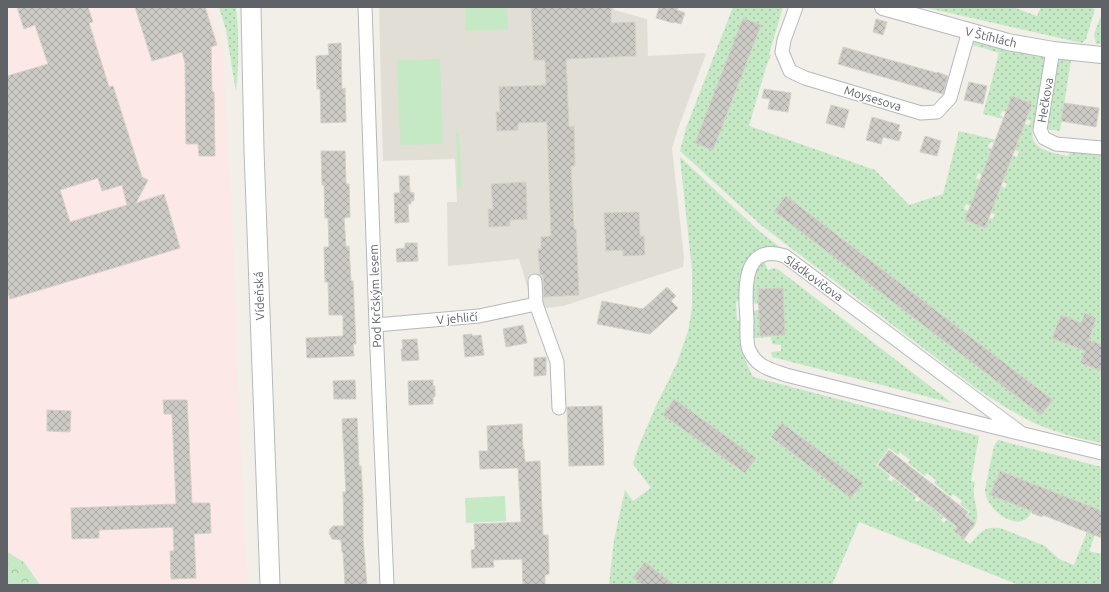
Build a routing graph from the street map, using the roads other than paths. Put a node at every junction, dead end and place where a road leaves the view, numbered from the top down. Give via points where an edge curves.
1 (250, 7) edge
2 (365, 7) edge
3 (796, 7) edge
4 (883, 7) edge
5 (969, 32) junction
6 (1053, 50) junction
7 (1102, 55) edge
8 (1102, 148) edge
9 (535, 282) dead end
10 (536, 304) junction
11 (376, 325) junction
12 (559, 408) dead end
13 (1021, 434) junction
14 (1102, 453) edge
15 (270, 585) edge
16 (387, 585) edge

1 - 15 main road, Vídeňská
2 - 11 street, Pod Krčským lesem
3 - 5 street, Moysesova via 782,52 790,71 805,78 921,113 937,112 950,98
4 - 5 street, V Štíhlách
5 - 6 street, V Štíhlách
6 - 7 street, V Štíhlách
6 - 8 street, Hečkova via 1040,130 1044,138 1056,144
9 - 10 street
10 - 11 street, V jehličí via 480,316
10 - 12 street via 558,362
11 - 16 street, Pod Krčským lesem
13 - 13 street, Sládkovičova via 785,256 776,253 761,255 750,267 745,293 748,349 762,366 786,375
13 - 14 street, Sládkovičova

